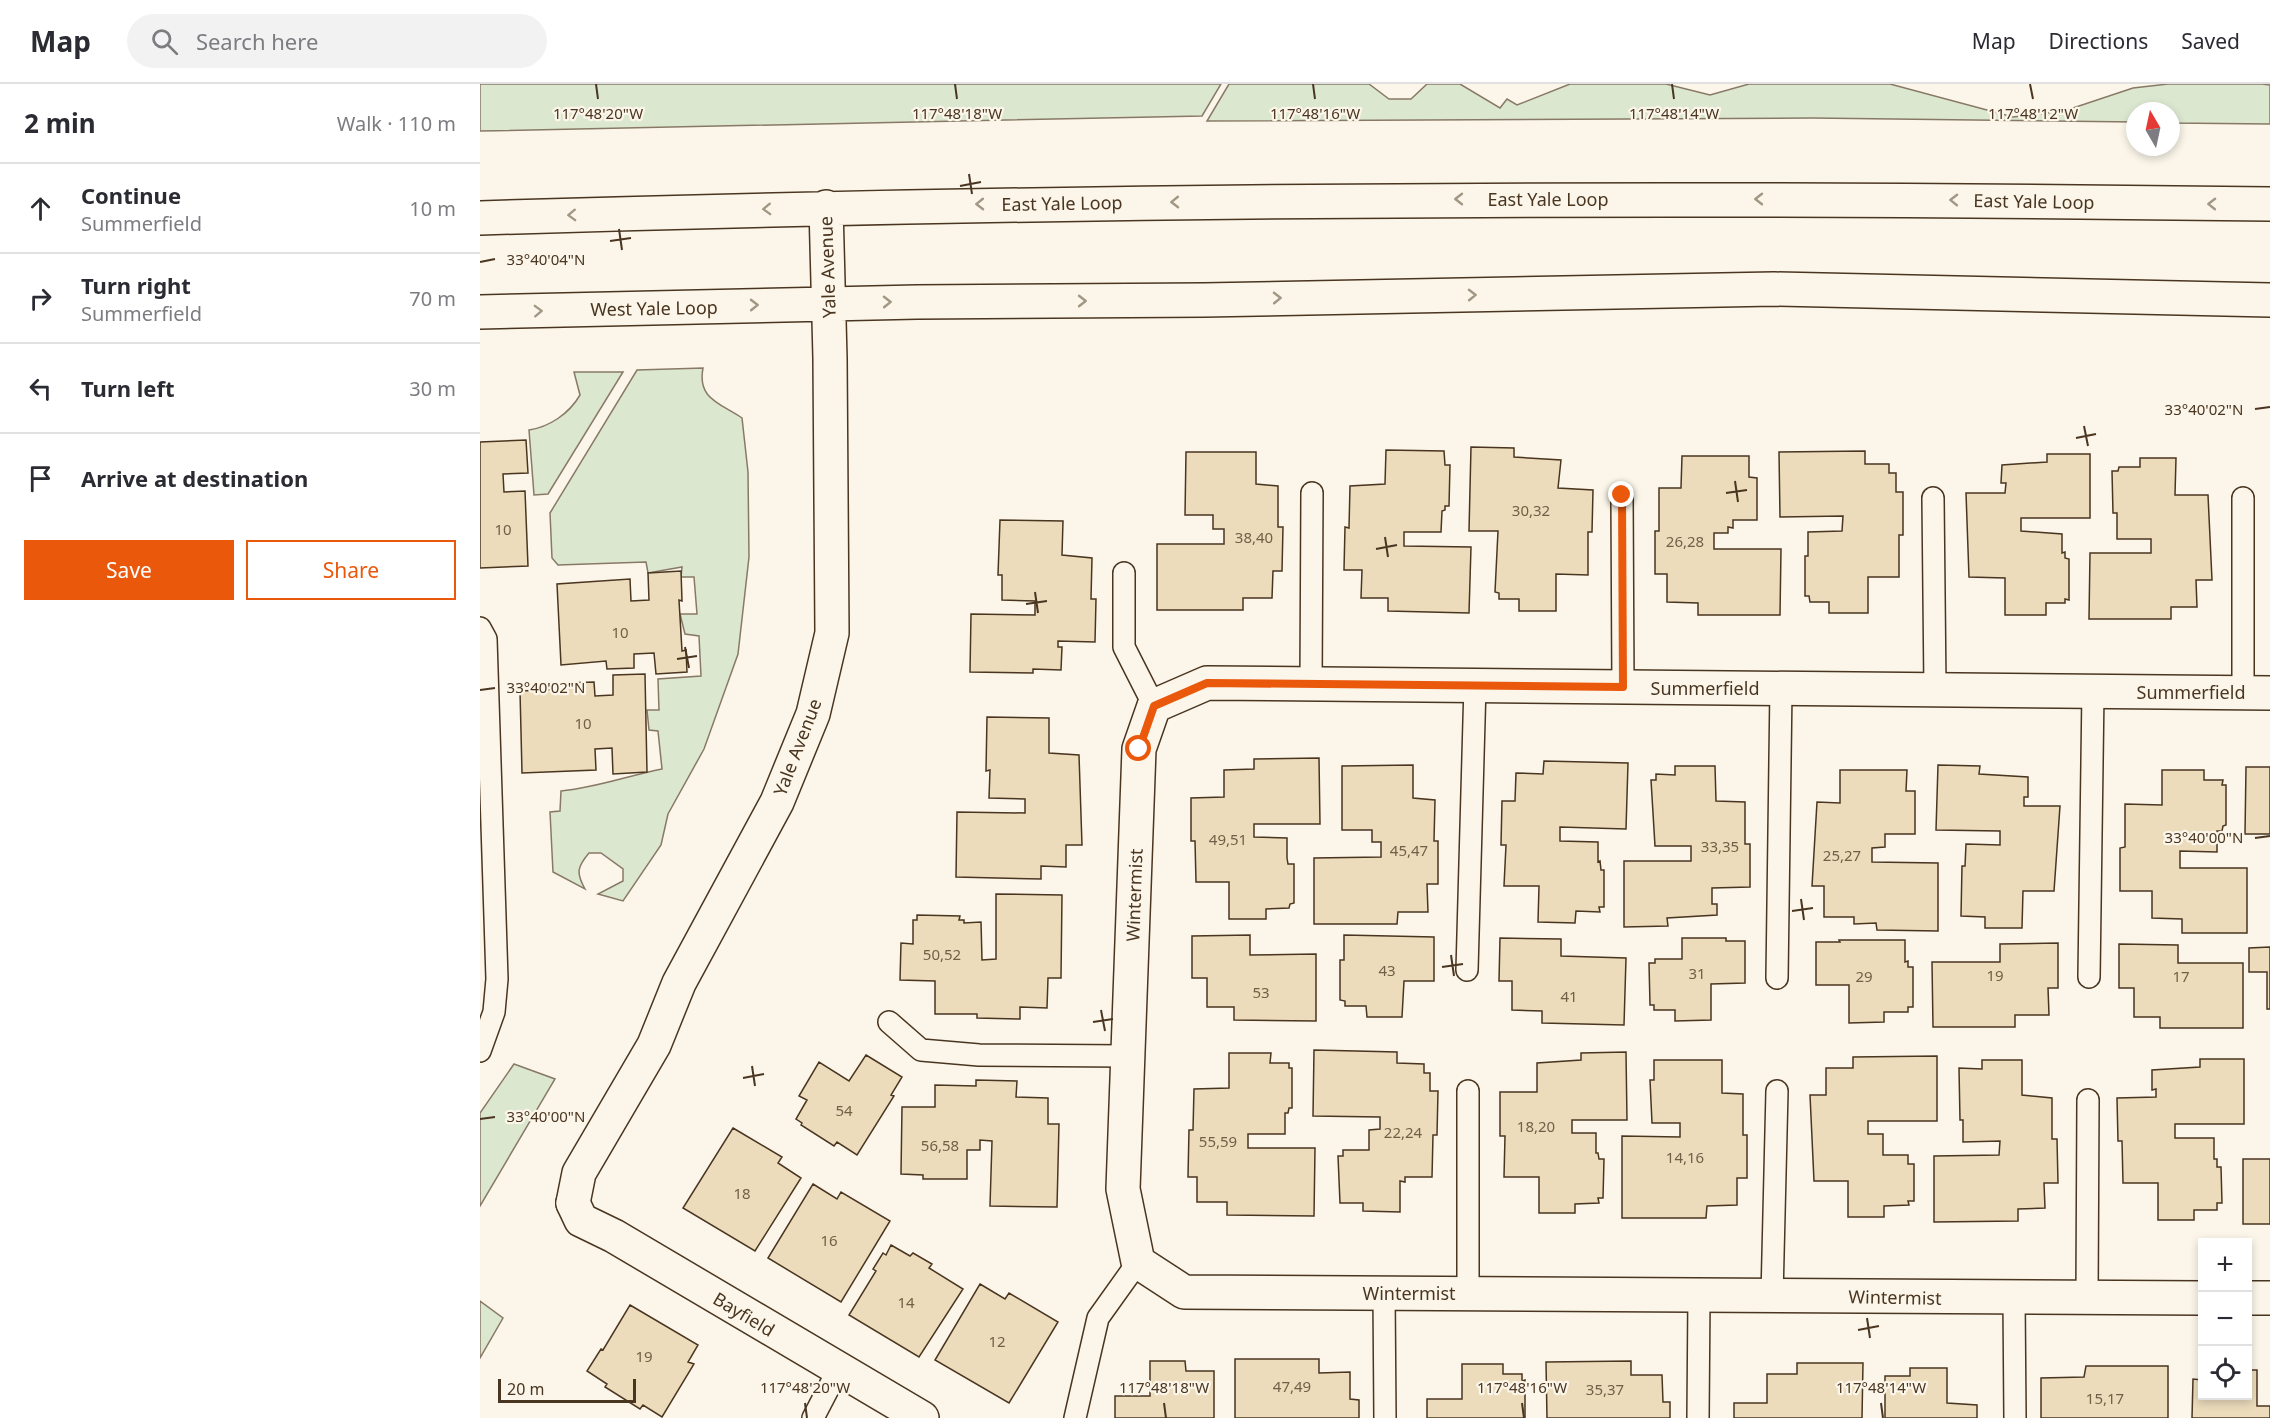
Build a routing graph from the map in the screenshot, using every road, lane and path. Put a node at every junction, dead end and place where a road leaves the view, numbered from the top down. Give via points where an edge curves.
1 (2270, 204) edge
2 (826, 207) junction
3 (480, 218) edge
4 (2270, 300) edge
5 (829, 304) junction
6 (480, 312) edge
7 (1312, 493) dead end
8 (1622, 495) dead end
9 (1933, 498) dead end
10 (2243, 498) dead end
11 (1124, 573) dead end
12 (480, 628) edge
13 (1311, 684) junction
14 (1475, 685) junction
15 (1623, 687) junction
16 (1781, 688) junction
17 (1935, 689) junction
18 (2093, 691) junction
19 (2256, 692) edge
20 (1154, 706) junction
21 (488, 902) edge
22 (1467, 970) dead end
23 (2089, 977) dead end
24 (1777, 978) dead end
25 (889, 1022) dead end
26 (480, 1051) edge
27 (1128, 1056) junction
28 (1468, 1091) dead end
29 (1777, 1091) dead end
30 (2088, 1100) dead end
31 (573, 1203) joint
32 (1138, 1262) junction
33 (1384, 1293) junction
34 (1468, 1294) junction
35 (1699, 1295) junction
36 (1773, 1296) junction
37 (2014, 1298) junction
38 (2086, 1298) junction
39 (2198, 1298) edge
40 (2252, 1298) edge
41 (2270, 1298) edge
42 (838, 1370) junction
43 (813, 1418) edge
44 (922, 1418) edge
45 (1075, 1418) edge
46 (1385, 1418) edge
47 (1698, 1418) edge
48 (2015, 1418) edge

1 -> 2 street, East Yale Loop via 1486,199
2 -> 3 street
2 - 5 street, Yale Avenue
5 -> 4 street via 1774,289
6 -> 5 street, West Yale Loop
5 - 31 street, Yale Avenue via 832,633 813,714 777,802 679,983 654,1045 579,1173
7 - 13 lane
8 - 15 lane
9 - 17 lane
10 - 19 lane
11 - 20 lane via 1124,646
12 - 21 lane via 486,639
13 - 14 street, Summerfield
13 - 20 street, Summerfield via 1207,683
14 - 15 street, Summerfield
14 - 22 lane
15 - 16 street, Summerfield
16 - 17 street, Summerfield
16 - 24 lane
17 - 18 street, Summerfield
18 - 19 street, Summerfield
18 - 23 lane
20 - 27 street, Wintermist via 1139,749
21 - 26 lane via 497,979 494,1012
25 - 27 lane via 921,1050
27 - 32 street, Wintermist via 1123,1189
28 - 34 lane
29 - 36 lane
30 - 38 lane
31 - 42 street, Bayfield via 581,1220
32 - 33 street, Wintermist via 1184,1292
32 - 45 lane via 1098,1318
33 - 34 street, Wintermist
33 - 46 lane
34 - 35 street, Wintermist
35 - 36 street, Wintermist
35 - 47 lane
36 - 37 street, Wintermist
37 - 38 street, Wintermist
37 - 48 lane
38 - 39 street, Wintermist
40 - 41 street
42 - 43 lane
42 - 44 street, Bayfield

